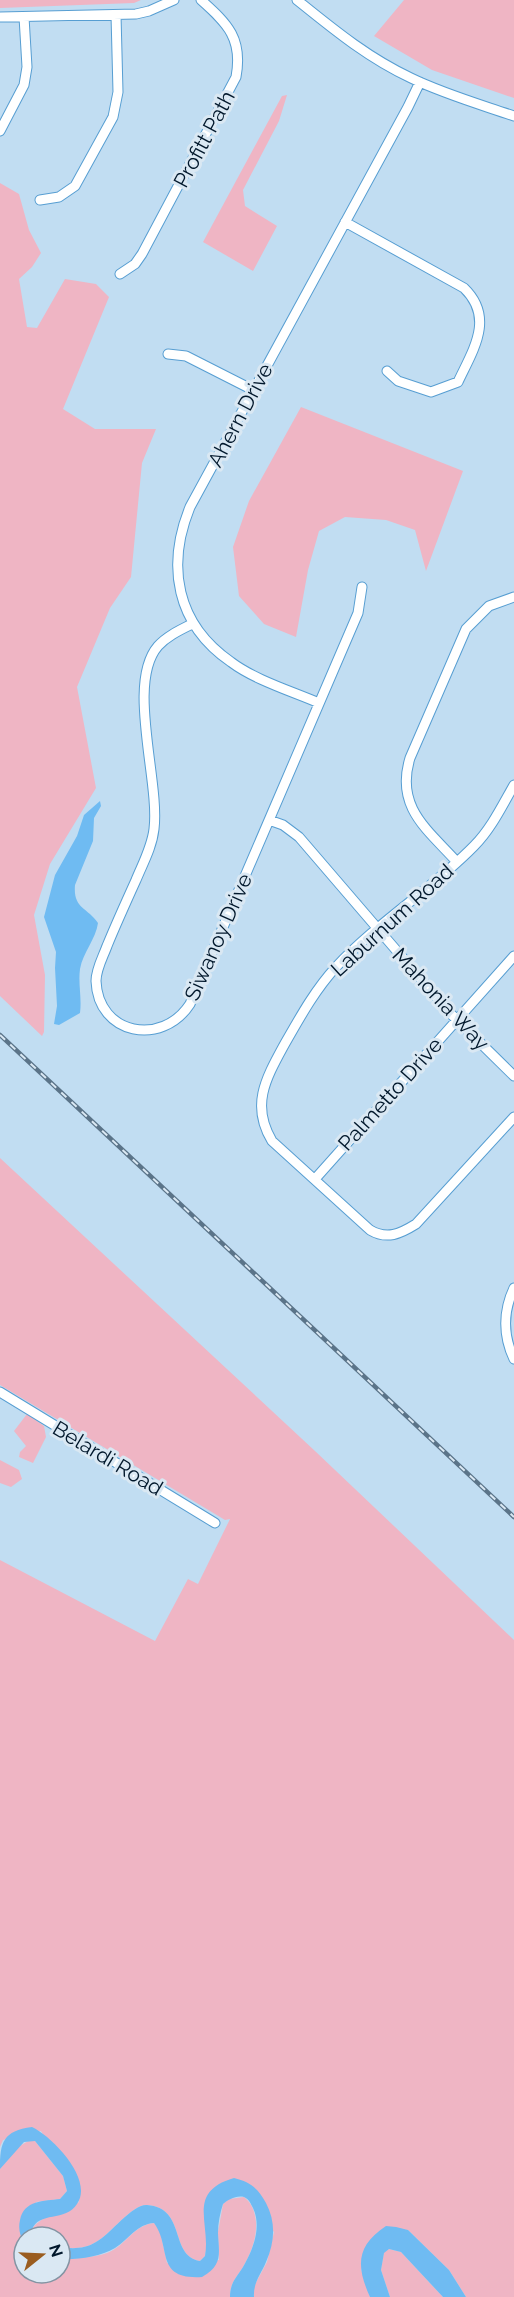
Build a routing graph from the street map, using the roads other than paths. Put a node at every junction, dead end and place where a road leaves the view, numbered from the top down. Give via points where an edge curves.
1 (174, 0) edge
2 (201, 0) edge
3 (297, 0) edge
4 (116, 15) junction
5 (0, 17) edge
6 (24, 17) junction
7 (420, 82) junction
8 (514, 116) edge
9 (0, 131) edge
10 (40, 200) dead end
11 (345, 222) junction
12 (120, 274) dead end
13 (168, 354) dead end
14 (387, 370) dead end
15 (253, 390) junction
16 (363, 587) dead end
17 (514, 597) edge
18 (192, 624) junction
19 (319, 703) junction
20 (514, 785) edge
21 (269, 820) junction
22 (457, 862) junction
23 (378, 930) junction
24 (514, 956) edge
25 (456, 1020) junction
26 (514, 1076) edge
27 (514, 1117) edge
28 (315, 1179) junction
29 (514, 1288) edge
30 (514, 1359) edge
31 (0, 1392) edge
32 (215, 1523) dead end

1 - 4 street via 149,11
2 - 12 street, Profitt Path via 232,32 238,52 236,77 142,254
3 - 7 street via 352,44
4 - 6 street
4 - 10 street via 118,92 113,117 75,186 59,197
5 - 6 street
6 - 9 street via 24,85
7 - 8 street
7 - 11 street, Ahern Drive
11 - 14 street via 464,288 479,311 481,326 458,382 431,392 398,381
11 - 15 street, Ahern Drive
13 - 15 street via 186,357
15 - 18 street, Ahern Drive via 182,528 177,571
16 - 19 street, Siwanoy Drive via 358,613
17 - 22 street via 489,606 466,629 406,773 412,811
18 - 19 street, Ahern Drive via 232,663
18 - 21 street, Siwanoy Drive via 159,645 145,674 154,831 96,979 98,992 112,1018 135,1030 149,1030 173,1023 182,1015
19 - 21 street, Siwanoy Drive
20 - 22 street, Laburnum Road via 476,844
21 - 23 street, Mahonia Way via 299,837
22 - 23 street, Laburnum Road
23 - 25 street, Mahonia Way
23 - 28 street, Laburnum Road via 354,948 317,990 264,1087 261,1115 265,1129 272,1141
24 - 25 street, Palmetto Drive
25 - 26 street, Mahonia Way
25 - 28 street, Palmetto Drive
27 - 28 street, Laburnum Road via 416,1224 399,1234 386,1236 370,1230
29 - 30 street via 505,1329
31 - 32 street, Belardi Road

